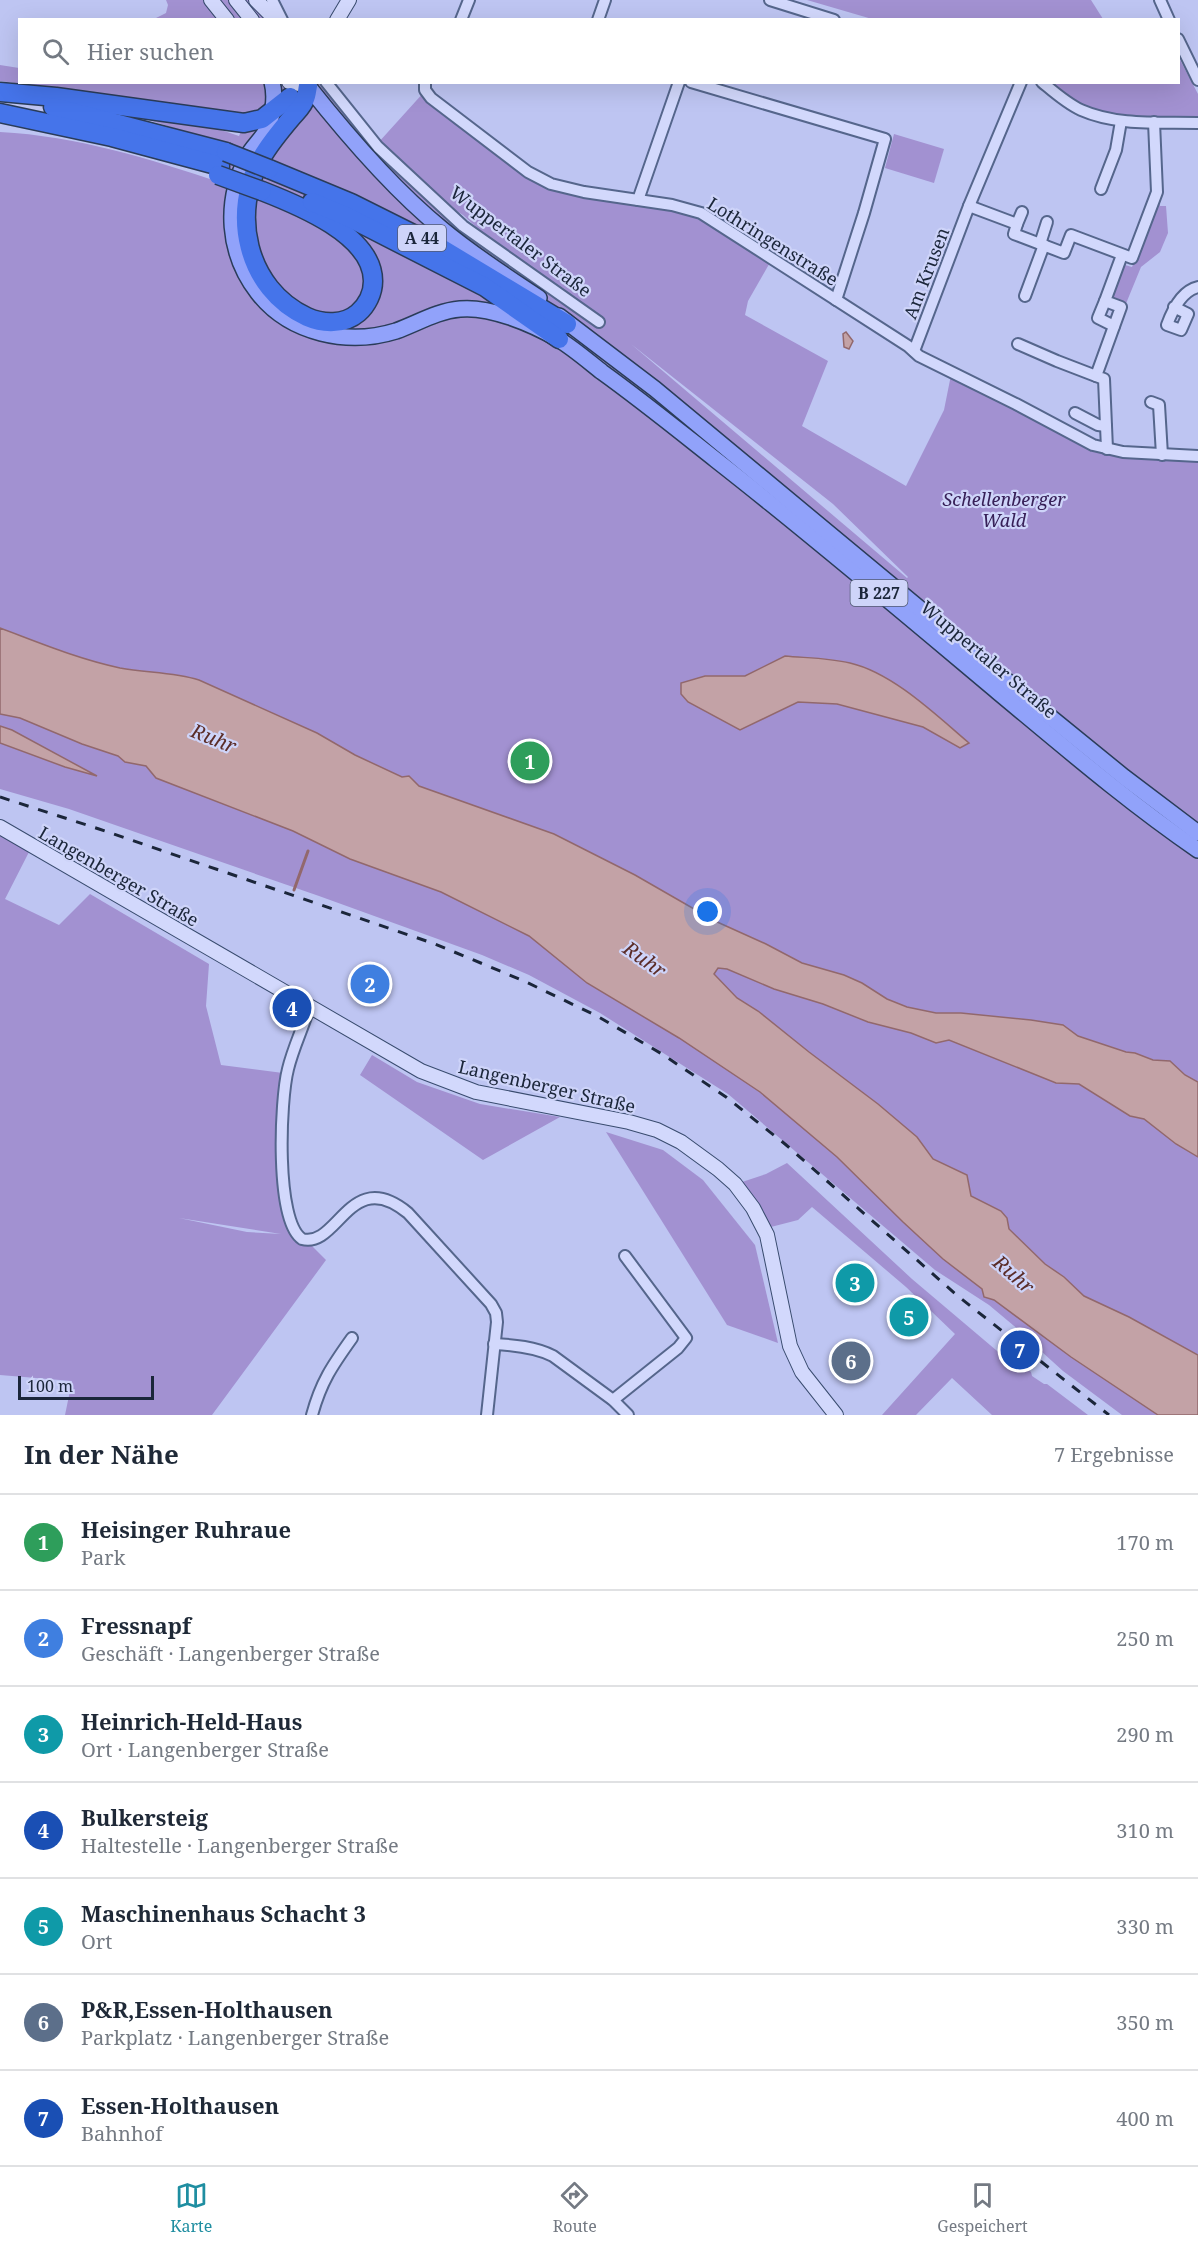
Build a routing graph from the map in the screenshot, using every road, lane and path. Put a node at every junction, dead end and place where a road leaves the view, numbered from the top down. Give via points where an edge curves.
1 (211, 0) edge
2 (236, 0) edge
3 (256, 0) edge
4 (272, 0) edge
5 (349, 0) edge
6 (469, 0) edge
7 (605, 0) edge
8 (770, 0) edge
9 (1160, 0) edge
10 (225, 18) edge
11 (250, 18) edge
12 (274, 18) edge
13 (281, 18) edge
14 (338, 18) edge
15 (462, 18) edge
16 (599, 18) edge
17 (828, 18) edge
18 (1168, 18) edge
19 (1180, 41) edge
20 (1198, 80) edge
21 (272, 84) edge
22 (425, 84) edge
23 (679, 84) edge
24 (698, 84) edge
25 (1020, 84) edge
26 (1045, 84) edge
27 (303, 85) edge
28 (0, 92) edge
29 (0, 97) edge
30 (0, 113) edge
31 (269, 121) junction
32 (1121, 121) junction
33 (1154, 122) junction
34 (1198, 123) edge
35 (221, 165) junction
36 (265, 181) junction
37 (1101, 189) dead end
38 (638, 200) junction
39 (969, 206) junction
40 (1022, 212) dead end
41 (1047, 222) dead end
42 (1017, 224) junction
43 (1042, 245) junction
44 (1122, 255) junction
45 (1198, 287) edge
46 (1025, 296) dead end
47 (836, 300) junction
48 (1105, 301) junction
49 (1174, 307) dead end
50 (599, 322) dead end
51 (1114, 326) junction
52 (563, 332) junction
53 (1018, 344) dead end
54 (914, 351) junction
55 (1096, 376) junction
56 (1151, 402) dead end
57 (1075, 413) dead end
58 (1107, 426) junction
59 (1107, 449) junction
60 (1162, 454) junction
61 (1198, 456) edge
62 (0, 827) edge
63 (1198, 833) edge
64 (1198, 850) edge
65 (309, 1008) junction
66 (625, 1256) dead end
67 (352, 1338) dead end
68 (494, 1344) junction
69 (613, 1400) junction
70 (312, 1415) edge
71 (488, 1415) edge
72 (628, 1415) edge
73 (836, 1415) edge

1 - 10 main road
2 - 11 main road
3 - 12 main road
4 - 13 street
5 - 14 main road
6 - 15 street
7 - 16 street
8 - 17 street
9 - 18 street
19 - 20 street
21 - 31 main road via 274,102
22 - 38 street, Lothringenstraße via 431,98 539,178 565,189
23 - 38 street
24 - 47 street via 885,139
25 - 39 street, Am Krusen
26 - 32 street via 1081,110
27 - 31 highway
27 - 36 highway via 305,99 270,144 255,171 246,200 245,231 263,278 292,308 324,322 335,323 357,315 372,290 370,263 363,252 333,225
27 - 50 street, Wuppertaler Straße via 378,147 463,226
27 - 52 main road via 415,205 473,253 544,301
28 - 31 highway via 238,122
29 - 35 highway, A 44 via 65,110
30 - 35 highway, A 44
31 - 52 main road via 234,189 232,235 247,277 259,295 287,319 327,335 365,337 399,330 433,314 475,308
32 - 33 street
32 - 37 street via 1116,150
33 - 34 street
33 - 44 street via 1157,192 1132,258
35 - 36 highway, A 44, bridge
36 - 52 highway, A 44 via 351,203 439,247
38 - 47 street, Lothringenstraße via 689,209 711,218
39 - 42 street
39 - 54 street, Am Krusen
40 - 42 street
41 - 43 street
42 - 43 street via 1014,234
43 - 44 street via 1064,253 1071,235
43 - 46 street
44 - 48 street
45 - 49 street
47 - 54 street, Lothringenstraße
48 - 51 street via 1098,318
48 - 51 street via 1121,307
51 - 55 street
52 - 63 main road, Wuppertaler Straße / B 227 via 655,389 1049,716
52 - 64 main road, Wuppertaler Straße / B 227 via 1097,773
53 - 55 street
54 - 59 street, Lothringenstraße
55 - 58 street via 1104,379
56 - 60 street via 1159,405
57 - 58 street
58 - 59 street
59 - 60 street, Lothringenstraße
60 - 61 street, Lothringenstraße
62 - 65 main road, Langenberger Straße
65 - 68 street via 288,1068 281,1107 283,1168 292,1227 302,1239 312,1240 367,1199 381,1198 399,1206 491,1304 497,1322
65 - 73 main road, Langenberger Straße via 421,1071 476,1092 657,1130 718,1169 753,1208 767,1235 790,1347 802,1372
66 - 69 street via 686,1338
67 - 70 street via 324,1379
68 - 69 street via 543,1351
68 - 71 street
69 - 72 street

